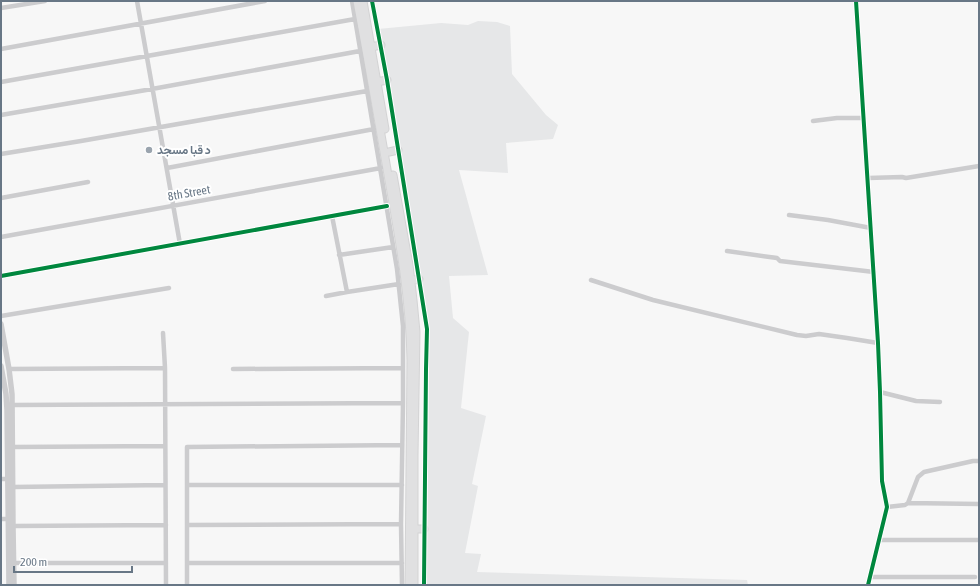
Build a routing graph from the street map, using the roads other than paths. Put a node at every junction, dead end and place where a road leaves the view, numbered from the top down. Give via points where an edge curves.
1 (45, 1) edge
2 (137, 1) edge
3 (265, 1) edge
4 (352, 1) edge
5 (357, 1) edge
6 (363, 1) edge
7 (372, 1) edge
8 (856, 1) edge
9 (1, 8) edge
10 (355, 19) junction
11 (141, 24) junction
12 (381, 45) junction
13 (371, 47) junction
14 (1, 49) edge
15 (360, 51) junction
16 (147, 57) junction
17 (387, 80) junction
18 (1, 82) edge
19 (377, 82) junction
20 (152, 89) junction
21 (367, 91) junction
22 (1, 115) edge
23 (864, 118) junction
24 (813, 121) dead end
25 (159, 127) junction
26 (374, 129) junction
27 (398, 150) junction
28 (389, 152) junction
29 (1, 154) edge
30 (979, 166) edge
31 (167, 168) junction
32 (381, 168) junction
33 (868, 178) junction
34 (88, 182) dead end
35 (1, 198) edge
36 (174, 206) junction
37 (386, 206) junction
38 (789, 215) dead end
39 (332, 216) junction
40 (871, 228) junction
41 (1, 237) edge
42 (180, 244) junction
43 (393, 246) junction
44 (406, 246) junction
45 (414, 246) junction
46 (727, 251) dead end
47 (339, 255) junction
48 (874, 272) junction
49 (1, 276) edge
50 (419, 279) junction
51 (591, 280) dead end
52 (411, 281) junction
53 (398, 284) junction
54 (169, 288) dead end
55 (347, 292) junction
56 (326, 296) dead end
57 (1, 316) edge
58 (1, 324) edge
59 (162, 334) dead end
60 (878, 343) junction
61 (1, 366) edge
62 (165, 368) junction
63 (402, 368) junction
64 (9, 369) junction
65 (233, 369) dead end
66 (880, 392) junction
67 (6, 397) edge
68 (940, 402) dead end
69 (403, 403) junction
70 (165, 404) junction
71 (13, 405) junction
72 (4, 438) edge
73 (402, 445) junction
74 (165, 446) junction
75 (13, 448) junction
76 (979, 461) edge
77 (4, 479) edge
78 (165, 485) junction
79 (187, 485) junction
80 (402, 485) junction
81 (13, 487) junction
82 (908, 503) junction
83 (979, 504) edge
84 (887, 508) junction
85 (4, 519) edge
86 (401, 524) junction
87 (166, 525) junction
88 (187, 525) junction
89 (13, 526) junction
90 (414, 529) junction
91 (424, 529) junction
92 (880, 540) junction
93 (979, 540) edge
94 (14, 563) junction
95 (166, 563) junction
96 (187, 563) junction
97 (402, 563) junction
98 (871, 577) junction
99 (976, 577) dead end
100 (9, 585) edge
101 (14, 585) edge
102 (166, 585) edge
103 (187, 585) edge
104 (402, 585) edge
105 (409, 585) edge
106 (414, 585) edge
107 (424, 585) edge
108 (868, 585) edge

1 - 9 street
2 - 11 street
3 - 11 street
4 - 10 street
5 - 105 highway via 407,289 410,336
6 - 13 highway
7 - 12 street
8 - 23 street
10 - 15 street
10 - 16 street
11 - 14 street
11 - 16 street
12 - 13 highway
12 - 17 street
13 - 19 highway
15 - 20 street
15 - 21 street
16 - 18 street
16 - 20 street
17 - 19 highway
17 - 27 street
19 - 28 highway
20 - 22 street
20 - 25 street
21 - 25 street
21 - 26 street
23 - 24 street
23 - 33 street
25 - 29 street
25 - 31 street
26 - 31 street
26 - 32 street
27 - 28 highway
27 - 45 street
28 - 44 highway
30 - 33 street via 906,178
31 - 36 street
32 - 36 street, 8th Street
32 - 37 street
33 - 40 street
34 - 35 street
36 - 41 street, 8th Street
36 - 42 street
37 - 39 street
37 - 43 street
38 - 40 street
39 - 42 street
39 - 47 street
40 - 48 street
42 - 49 street
43 - 47 street
43 - 53 street
44 - 45 highway
44 - 52 highway
45 - 50 street
46 - 48 street via 777,258 780,261
47 - 55 street
48 - 60 street
50 - 52 highway
50 - 91 street via 427,329
51 - 60 street via 653,300 797,335 819,334
52 - 90 highway via 416,337
53 - 55 street
53 - 63 street via 403,326
54 - 57 street
55 - 56 street
58 - 64 street
59 - 62 street
60 - 66 street
61 - 67 street
62 - 64 street
62 - 70 street
63 - 65 street
63 - 69 street
64 - 67 street
66 - 68 street via 916,401
66 - 84 street via 882,481
67 - 71 street
67 - 72 street
69 - 70 street
69 - 73 street
70 - 71 street
70 - 74 street
71 - 75 street
72 - 77 street
73 - 79 street via 189,446
73 - 80 street
74 - 75 street
74 - 78 street
75 - 81 street
76 - 82 street via 924,472 918,477
77 - 85 street
78 - 81 street
78 - 87 street
79 - 80 street
79 - 88 street
80 - 86 street
81 - 89 street
82 - 83 street
82 - 84 street
84 - 92 street
85 - 100 street
86 - 88 street
86 - 97 street
87 - 89 street
87 - 95 street
88 - 96 street
89 - 94 street
90 - 91 highway
90 - 106 highway
91 - 107 street
92 - 93 street
92 - 98 street
94 - 95 street
94 - 101 street
95 - 102 street
96 - 97 street
96 - 103 street
97 - 104 street
98 - 99 street
98 - 108 street

